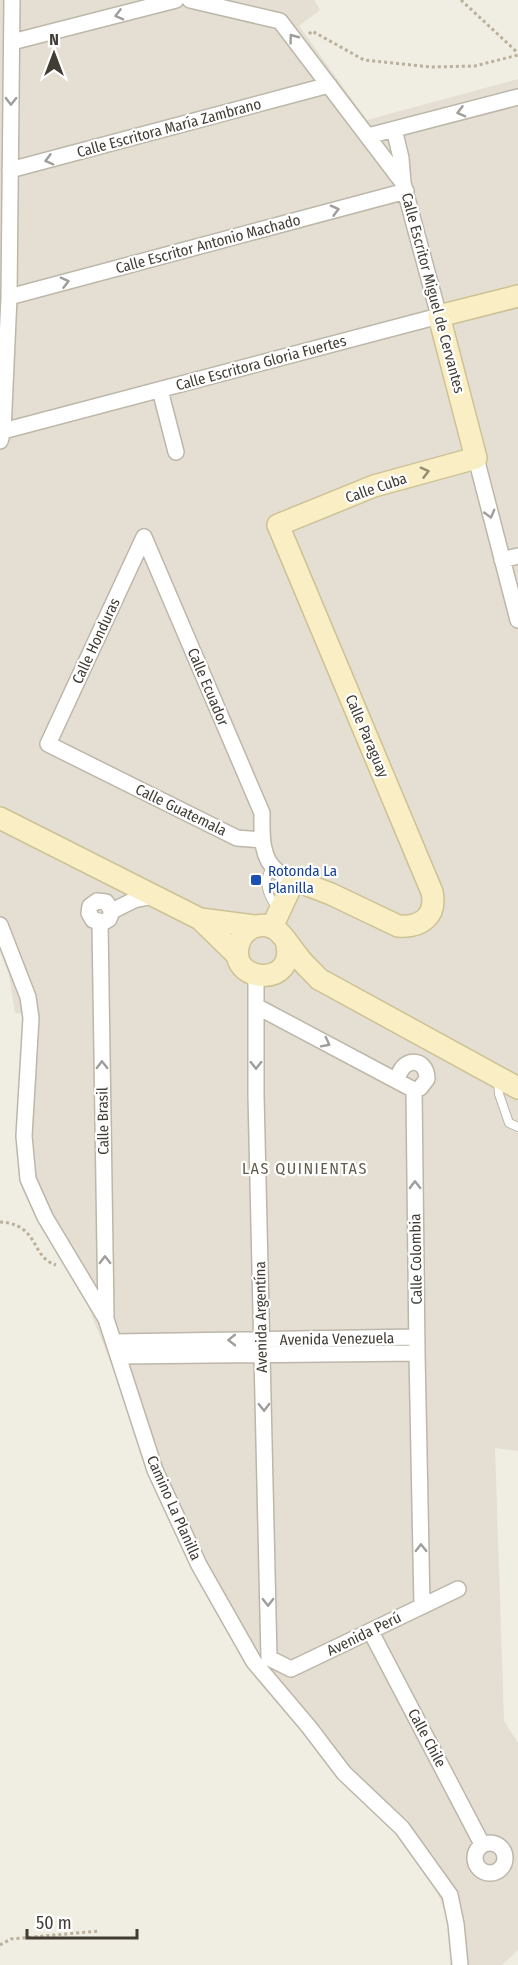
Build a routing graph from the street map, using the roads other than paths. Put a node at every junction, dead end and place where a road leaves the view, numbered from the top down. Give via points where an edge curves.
1 (12, 0) edge
2 (176, 0) edge
3 (190, 0) edge
4 (12, 42) junction
5 (329, 85) junction
6 (518, 97) edge
7 (394, 129) junction
8 (368, 136) junction
9 (10, 171) junction
10 (405, 187) junction
11 (518, 296) edge
12 (9, 297) junction
13 (439, 316) junction
14 (160, 390) junction
15 (2, 436) edge
16 (176, 452) dead end
17 (476, 458) junction
18 (278, 525) joint
19 (144, 537) joint
20 (518, 556) edge
21 (502, 560) junction
22 (518, 620) edge
23 (48, 744) joint
24 (0, 818) edge
25 (262, 840) junction
26 (272, 866) junction
27 (294, 880) junction
28 (153, 896) junction
29 (200, 919) junction
30 (0, 925) edge
31 (274, 927) junction
32 (238, 956) junction
33 (263, 975) junction
34 (319, 979) junction
35 (256, 1006) junction
36 (508, 1079) edge
37 (398, 1080) junction
38 (518, 1088) edge
39 (414, 1090) junction
40 (518, 1127) edge
41 (106, 1319) junction
42 (417, 1345) junction
43 (262, 1347) junction
44 (117, 1349) junction
45 (458, 1589) dead end
46 (422, 1606) junction
47 (371, 1632) junction
48 (269, 1658) junction
49 (254, 1662) junction
50 (482, 1844) dead end
51 (460, 1965) edge

1 - 4 street
2 -> 4 street
5 -> 3 street, Calle Escritor Miguel de Cervantes via 280,21
4 -> 9 street
5 - 8 street, Calle Escritor Miguel de Cervantes
5 -> 9 street, Calle Escritora María Zambrano
6 -> 7 street
7 - 8 street
7 - 10 street
8 - 10 street, Calle Escritor Miguel de Cervantes
9 - 12 street
12 -> 10 street, Calle Escritor Antonio Machado
10 - 13 street, Calle Escritor Miguel de Cervantes
11 - 13 street, Calle Escritora Gloria Fuertes
12 - 15 street
13 - 14 street, Calle Escritora Gloria Fuertes
13 - 17 street, Calle Escritor Miguel de Cervantes
14 - 15 street, Calle Escritora Gloria Fuertes
14 - 16 street
18 -> 17 street, Calle Cuba via 374,486
17 -> 21 street, Calle Escritor Miguel de Cervantes
18 - 27 street, Calle Paraguay via 434,902 425,919 407,927 398,926
19 - 23 street, Calle Honduras
19 - 25 street, Calle Ecuador via 261,813
20 - 21 street
21 - 22 street, Calle Escritor Miguel de Cervantes
23 - 25 street, Calle Guatemala via 237,838
24 - 28 street
25 - 26 street
26 - 27 street
26 - 31 lane via 266,884
27 - 31 street
28 - 29 street
41 -> 28 street, Calle Brasil via 100,923 90,917 89,910 97,901 106,902 111,911
29 - 31 street
29 - 32 street
30 - 41 street, Camino La Planilla via 28,997 31,1017 24,1136 28,1179 45,1217
31 - 32 street via 244,934
31 - 33 street via 288,948 286,962 282,968
31 - 34 street
32 - 33 street via 244,968
33 - 34 street
33 - 35 street, Avenida Argentína
34 - 36 street
35 -> 37 street
35 -> 43 street, Avenida Argentína
36 - 38 street
36 - 40 lane via 499,1094 509,1123
37 - 39 street
37 - 39 street via 406,1064 421,1064 427,1078
42 -> 39 street, Calle Colombia
41 - 44 street, Camino La Planilla
42 - 43 street, Avenida Venezuela
46 -> 42 street, Calle Colombia
43 - 44 street, Avenida Venezuela
43 -> 48 street, Avenida Argentína
44 - 49 street, Camino La Planilla via 154,1470 199,1565
45 - 46 street, Avenida Perú
46 - 47 street, Avenida Perú
47 - 48 street, Avenida Perú via 291,1669
47 - 50 street, Calle Chile
48 - 49 street
49 - 51 street, Camino La Planilla via 344,1773 402,1828 450,1895

